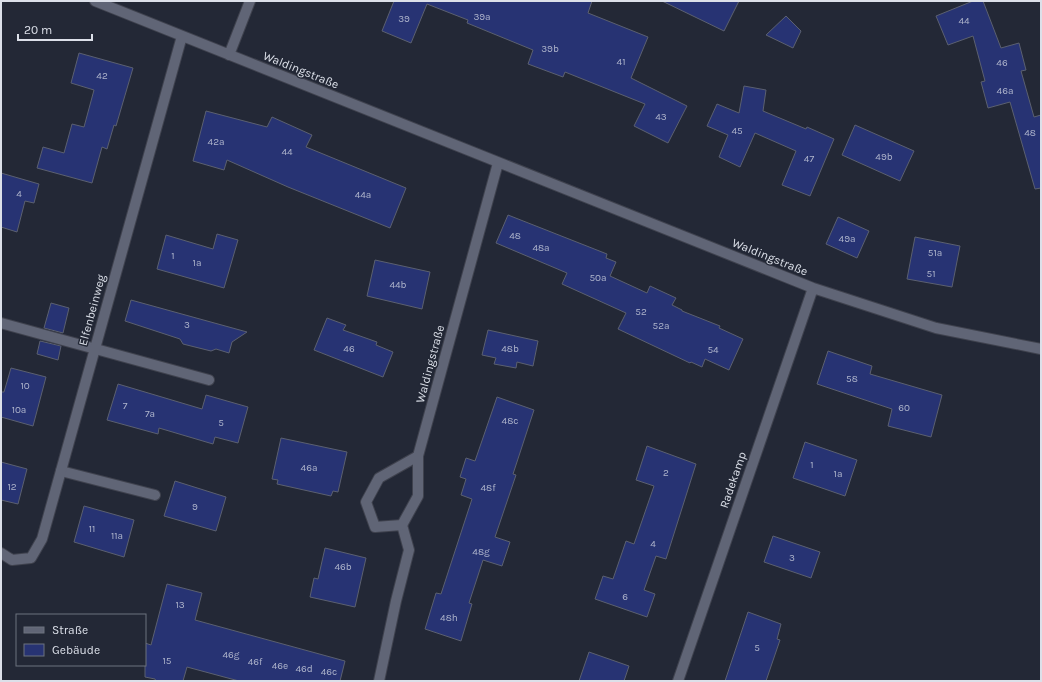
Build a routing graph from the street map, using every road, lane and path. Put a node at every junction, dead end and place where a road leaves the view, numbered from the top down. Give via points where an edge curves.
1 (95, 1) edge
2 (250, 1) edge
3 (182, 36) junction
4 (229, 55) junction
5 (498, 163) junction
6 (813, 288) junction
7 (1, 323) edge
8 (95, 348) junction
9 (1041, 349) edge
10 (209, 380) dead end
11 (418, 456) junction
12 (61, 471) junction
13 (155, 495) dead end
14 (402, 525) junction
15 (1, 553) edge
16 (379, 681) edge
17 (678, 681) edge

1 - 3 street, Waldingstraße
2 - 4 street
3 - 4 street, Waldingstraße
3 - 8 street, Elfenbeinweg
4 - 5 street, Waldingstraße
5 - 6 street, Waldingstraße
5 - 11 street, Waldingstraße
6 - 9 street, Waldingstraße via 936,328
6 - 17 street, Radekamp
7 - 8 street
8 - 10 street
8 - 12 street, Elfenbeinweg
11 - 14 street, Waldingstraße via 418,496
11 - 14 street via 379,478 366,502 375,527
12 - 13 street
12 - 15 street, Elfenbeinweg via 42,539 31,558 12,560
14 - 16 street via 409,550

